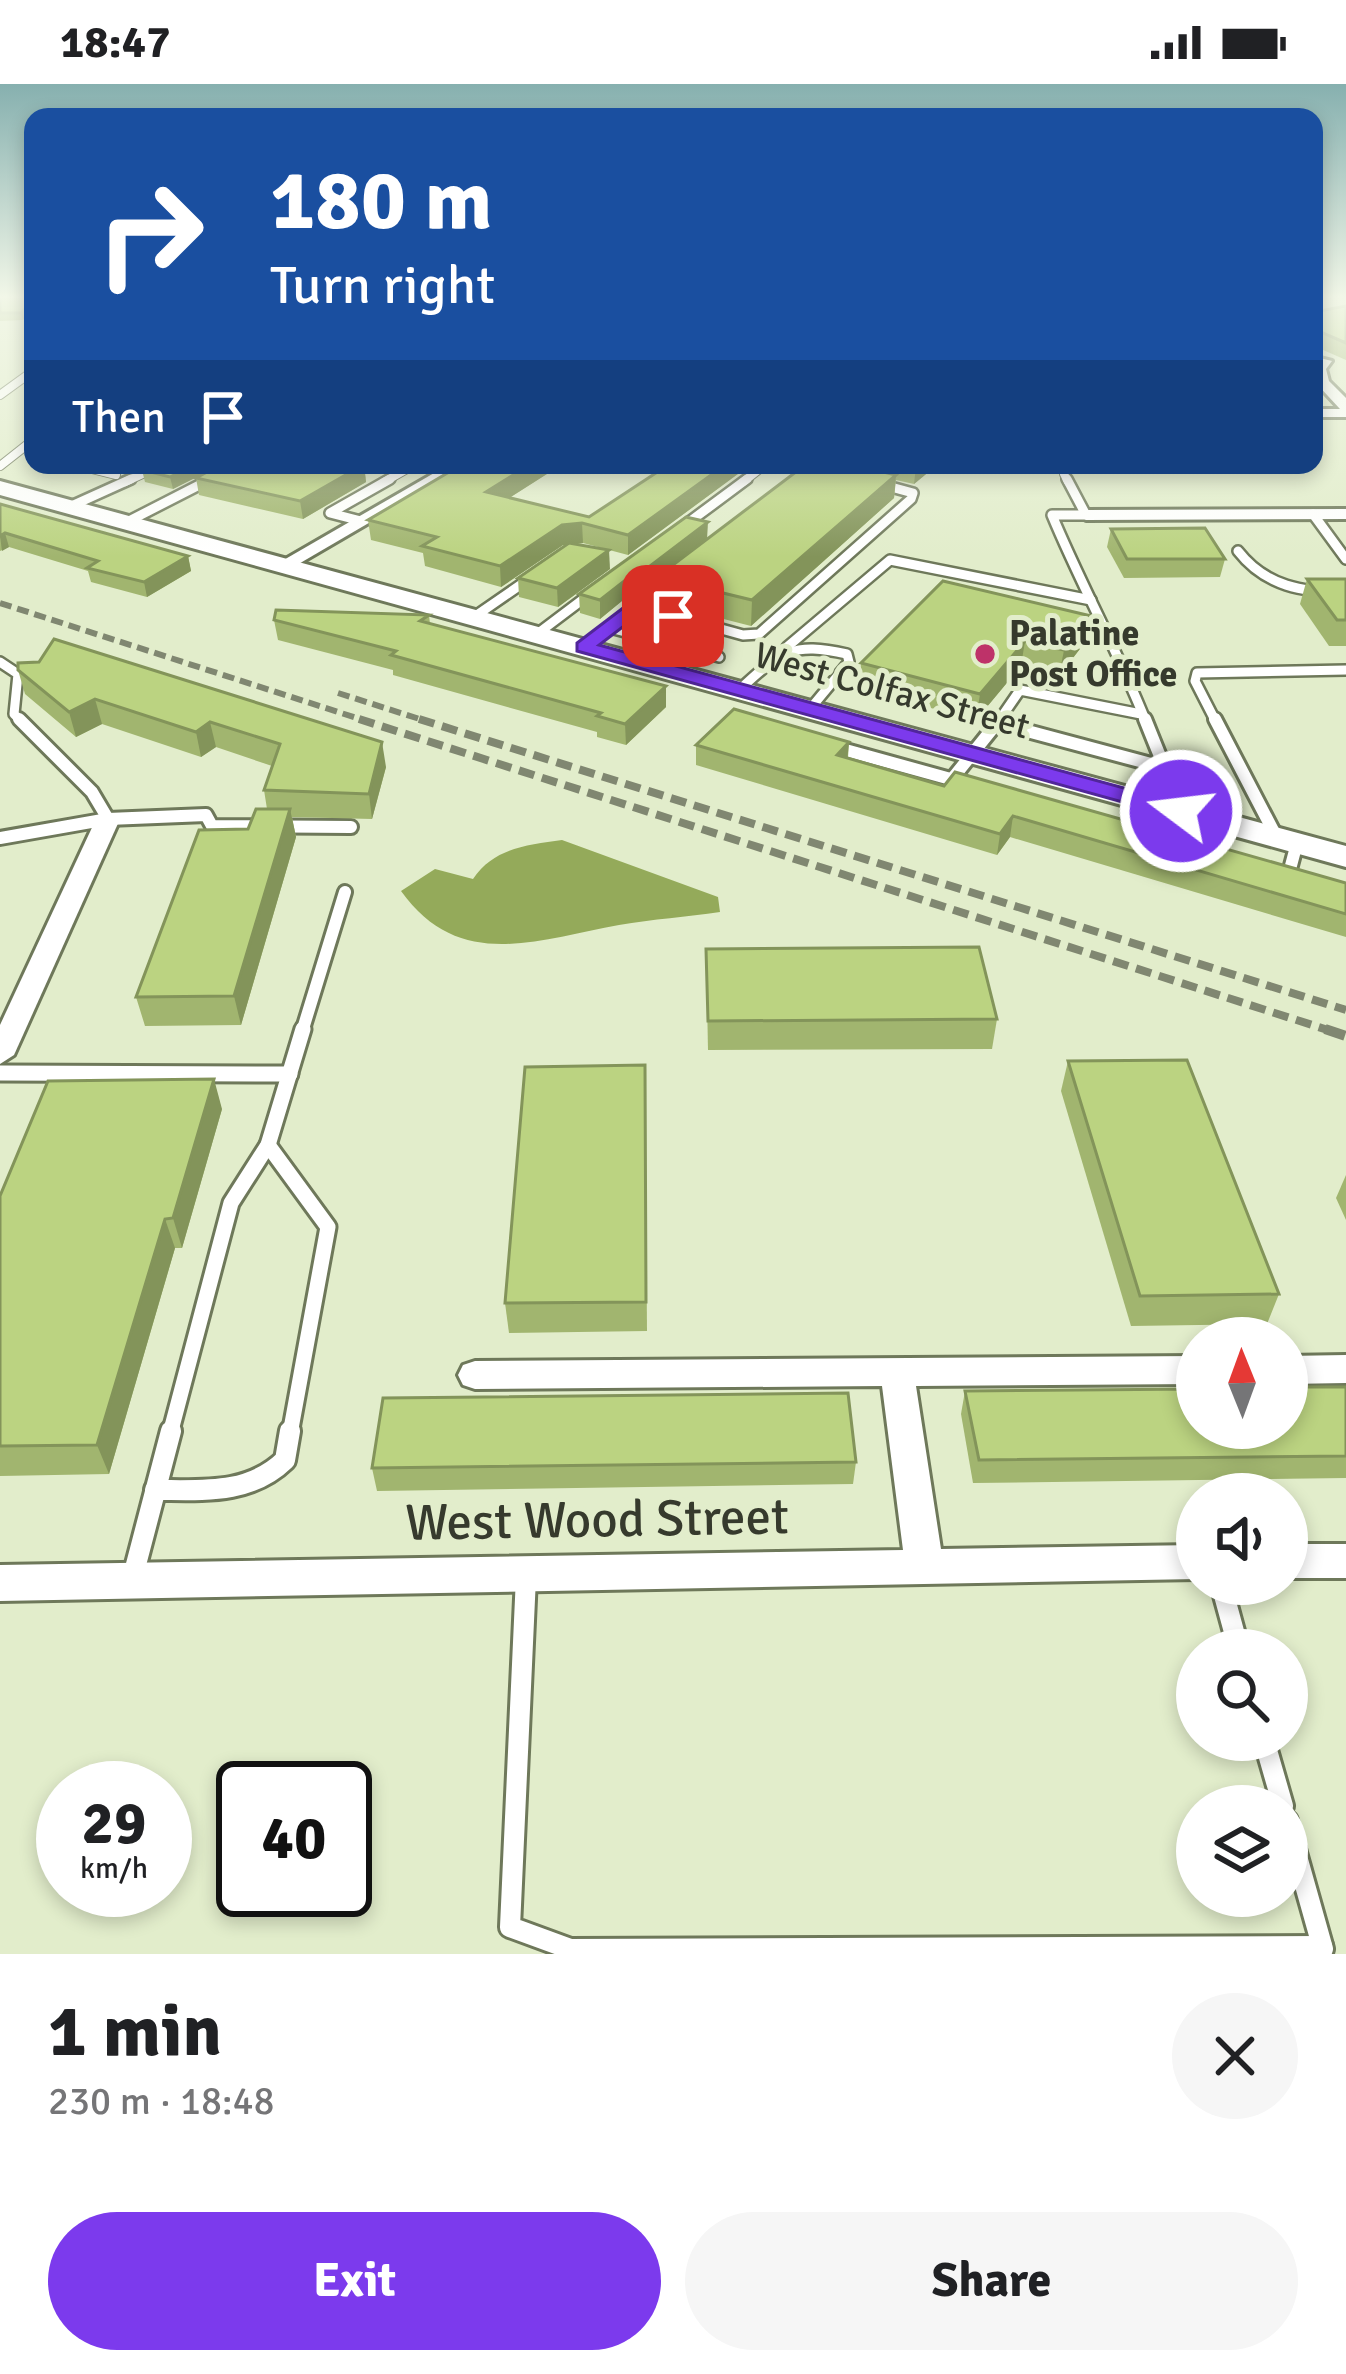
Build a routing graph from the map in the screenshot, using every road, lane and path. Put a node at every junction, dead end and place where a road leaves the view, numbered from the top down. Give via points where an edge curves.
1 (1323, 383) edge
2 (1346, 409) edge
3 (24, 447) edge
4 (0, 466) edge
5 (109, 474) edge
6 (120, 474) edge
7 (139, 474) edge
8 (220, 474) edge
9 (398, 474) edge
10 (444, 474) edge
11 (753, 474) edge
12 (1064, 474) dead end
13 (116, 476) junction
14 (868, 481) edge
15 (384, 482) junction
16 (0, 488) edge
17 (416, 490) junction
18 (63, 505) junction
19 (1086, 514) junction
20 (1313, 514) junction
21 (1346, 514) edge
22 (361, 521) junction
23 (127, 522) junction
24 (664, 540) edge
25 (1238, 551) dead end
26 (1346, 559) edge
27 (284, 565) junction
28 (548, 567) edge
29 (675, 577) edge
30 (598, 589) edge
31 (1346, 592) edge
32 (1091, 600) junction
33 (638, 606) junction
34 (474, 617) junction
35 (610, 628) junction
36 (537, 634) junction
37 (584, 647) junction
38 (788, 647) junction
39 (718, 657) dead end
40 (0, 662) edge
41 (1346, 670) edge
42 (739, 690) junction
43 (1141, 714) junction
44 (820, 723) junction
45 (997, 723) junction
46 (969, 752) junction
47 (1166, 768) junction
48 (952, 779) junction
49 (971, 784) edge
50 (1181, 811) junction
51 (107, 819) junction
52 (351, 827) dead end
53 (0, 838) edge
54 (1282, 855) junction
55 (1346, 857) edge
56 (1308, 878) edge
57 (345, 892) dead end
58 (0, 1055) edge
59 (0, 1073) edge
60 (290, 1074) junction
61 (268, 1145) junction
62 (1346, 1369) edge
63 (1176, 1370) edge
64 (1308, 1370) edge
65 (897, 1372) junction
66 (475, 1375) dead end
67 (155, 1490) junction
68 (1308, 1561) edge
69 (1346, 1561) edge
70 (1176, 1562) edge
71 (924, 1564) junction
72 (526, 1572) junction
73 (132, 1580) junction
74 (0, 1582) edge
75 (1308, 1896) edge
76 (1159, 1950) edge
77 (1323, 1950) edge

1 - 2 street
3 - 4 lane
5 - 13 lane
6 - 13 lane
7 - 18 lane
8 - 23 lane
9 - 15 lane
10 - 17 street
11 - 24 lane
12 - 19 lane
13 - 18 lane
14 - 33 lane via 906,489 911,499 759,634
15 - 17 lane
15 - 22 lane via 330,513
16 - 18 street, West Colfax Street
17 - 22 street
18 - 23 street, West Colfax Street
19 - 20 street
19 - 32 lane via 1052,515
20 - 21 street
20 - 26 lane
22 - 27 street
23 - 27 street, West Colfax Street
25 - 31 lane via 1269,582
27 - 34 street, West Colfax Street
28 - 34 lane
29 - 33 lane
30 - 36 lane
32 - 38 lane via 890,560
32 - 43 lane
33 - 35 lane
34 - 36 street, West Colfax Street
35 - 37 lane
35 - 39 lane
36 - 37 street, West Colfax Street
37 - 42 street, West Colfax Street
38 - 42 lane
38 - 44 lane via 850,657
40 - 51 lane via 18,674 14,714 92,792
41 - 54 lane via 1197,673
42 - 44 street, West Colfax Street
43 - 45 lane via 1021,690
43 - 47 lane
44 - 46 street, West Colfax Street
44 - 48 lane
45 - 46 lane
45 - 47 lane
46 - 48 lane
46 - 50 street, West Colfax Street via 1060,785
47 - 50 lane
48 - 49 lane
50 - 54 street, West Colfax Street
51 - 52 lane via 206,815 212,826
51 - 53 lane
51 - 58 street
54 - 55 street, West Colfax Street
54 - 56 lane
57 - 60 lane
59 - 60 lane
60 - 61 lane
61 - 67 lane via 231,1203
61 - 67 lane via 328,1227 285,1460 270,1478 239,1488
62 - 64 street
63 - 65 street
65 - 66 street
65 - 71 street
67 - 73 lane
68 - 69 street
70 - 71 street, West Wood Street
71 - 72 street, West Wood Street
72 - 73 street, West Wood Street
72 - 76 lane via 510,1927 570,1949
73 - 74 street, West Wood Street
75 - 77 lane
76 - 77 lane

